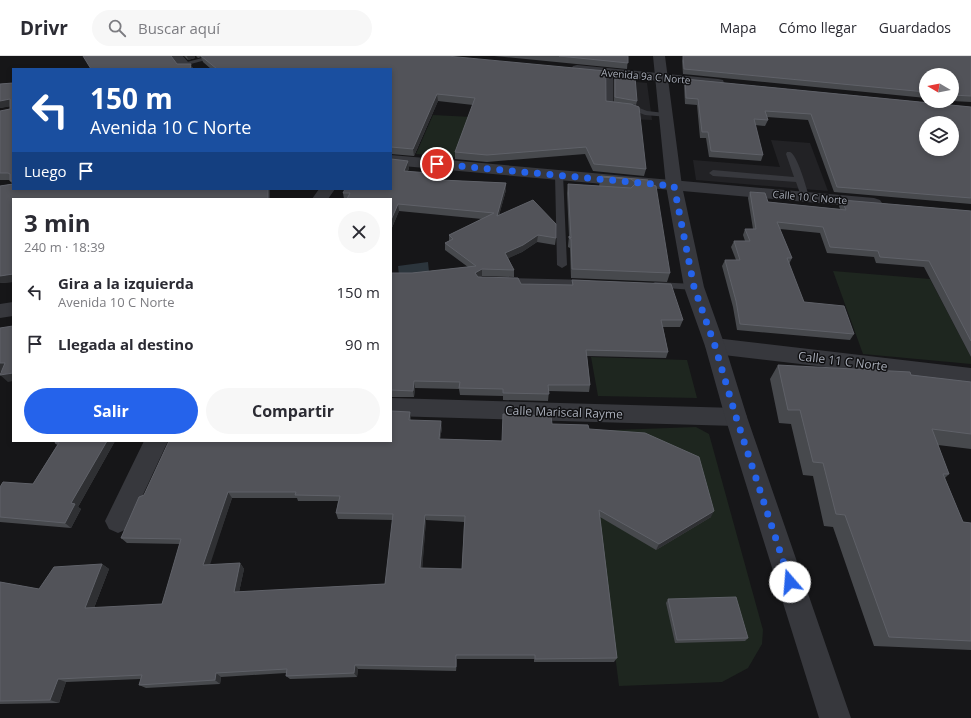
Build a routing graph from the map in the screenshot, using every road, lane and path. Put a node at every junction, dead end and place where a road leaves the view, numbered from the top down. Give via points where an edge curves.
1 (201, 56) edge
2 (218, 56) edge
3 (659, 56) edge
4 (182, 63) edge
5 (564, 68) edge
6 (610, 72) junction
7 (661, 77) junction
8 (733, 84) edge
9 (665, 115) junction
10 (790, 154) dead end
11 (392, 160) edge
12 (713, 173) dead end
13 (800, 180) junction
14 (562, 184) junction
15 (674, 186) junction
16 (806, 197) junction
17 (892, 204) edge
18 (562, 266) dead end
19 (490, 280) edge
20 (598, 284) edge
21 (645, 285) edge
22 (694, 287) junction
23 (12, 309) edge
24 (0, 311) edge
25 (715, 346) junction
26 (971, 376) edge
27 (392, 407) edge
28 (736, 417) junction
29 (156, 442) edge
30 (118, 521) dead end
31 (835, 718) edge

1 - 4 lane
2 - 4 lane
3 - 7 street
5 - 6 street, Avenida 9a C Norte
6 - 7 street, Avenida 9a C Norte
6 - 9 lane via 609,105 632,107 645,114
7 - 8 street, Avenida 9a C Norte
7 - 9 street
9 - 15 street
10 - 13 lane
11 - 14 street, Calle 10 C Norte
12 - 13 lane
13 - 16 lane
14 - 15 street, Calle 10 C Norte
14 - 18 lane
15 - 16 street, Calle 10 C Norte
15 - 22 street
16 - 17 street, Calle 10 C Norte
19 - 20 lane
21 - 22 lane
22 - 25 street
23 - 24 street
25 - 26 street, Calle 11 C Norte
25 - 28 street
27 - 28 street, Calle Mariscal Rayme
28 - 31 street
29 - 30 street

